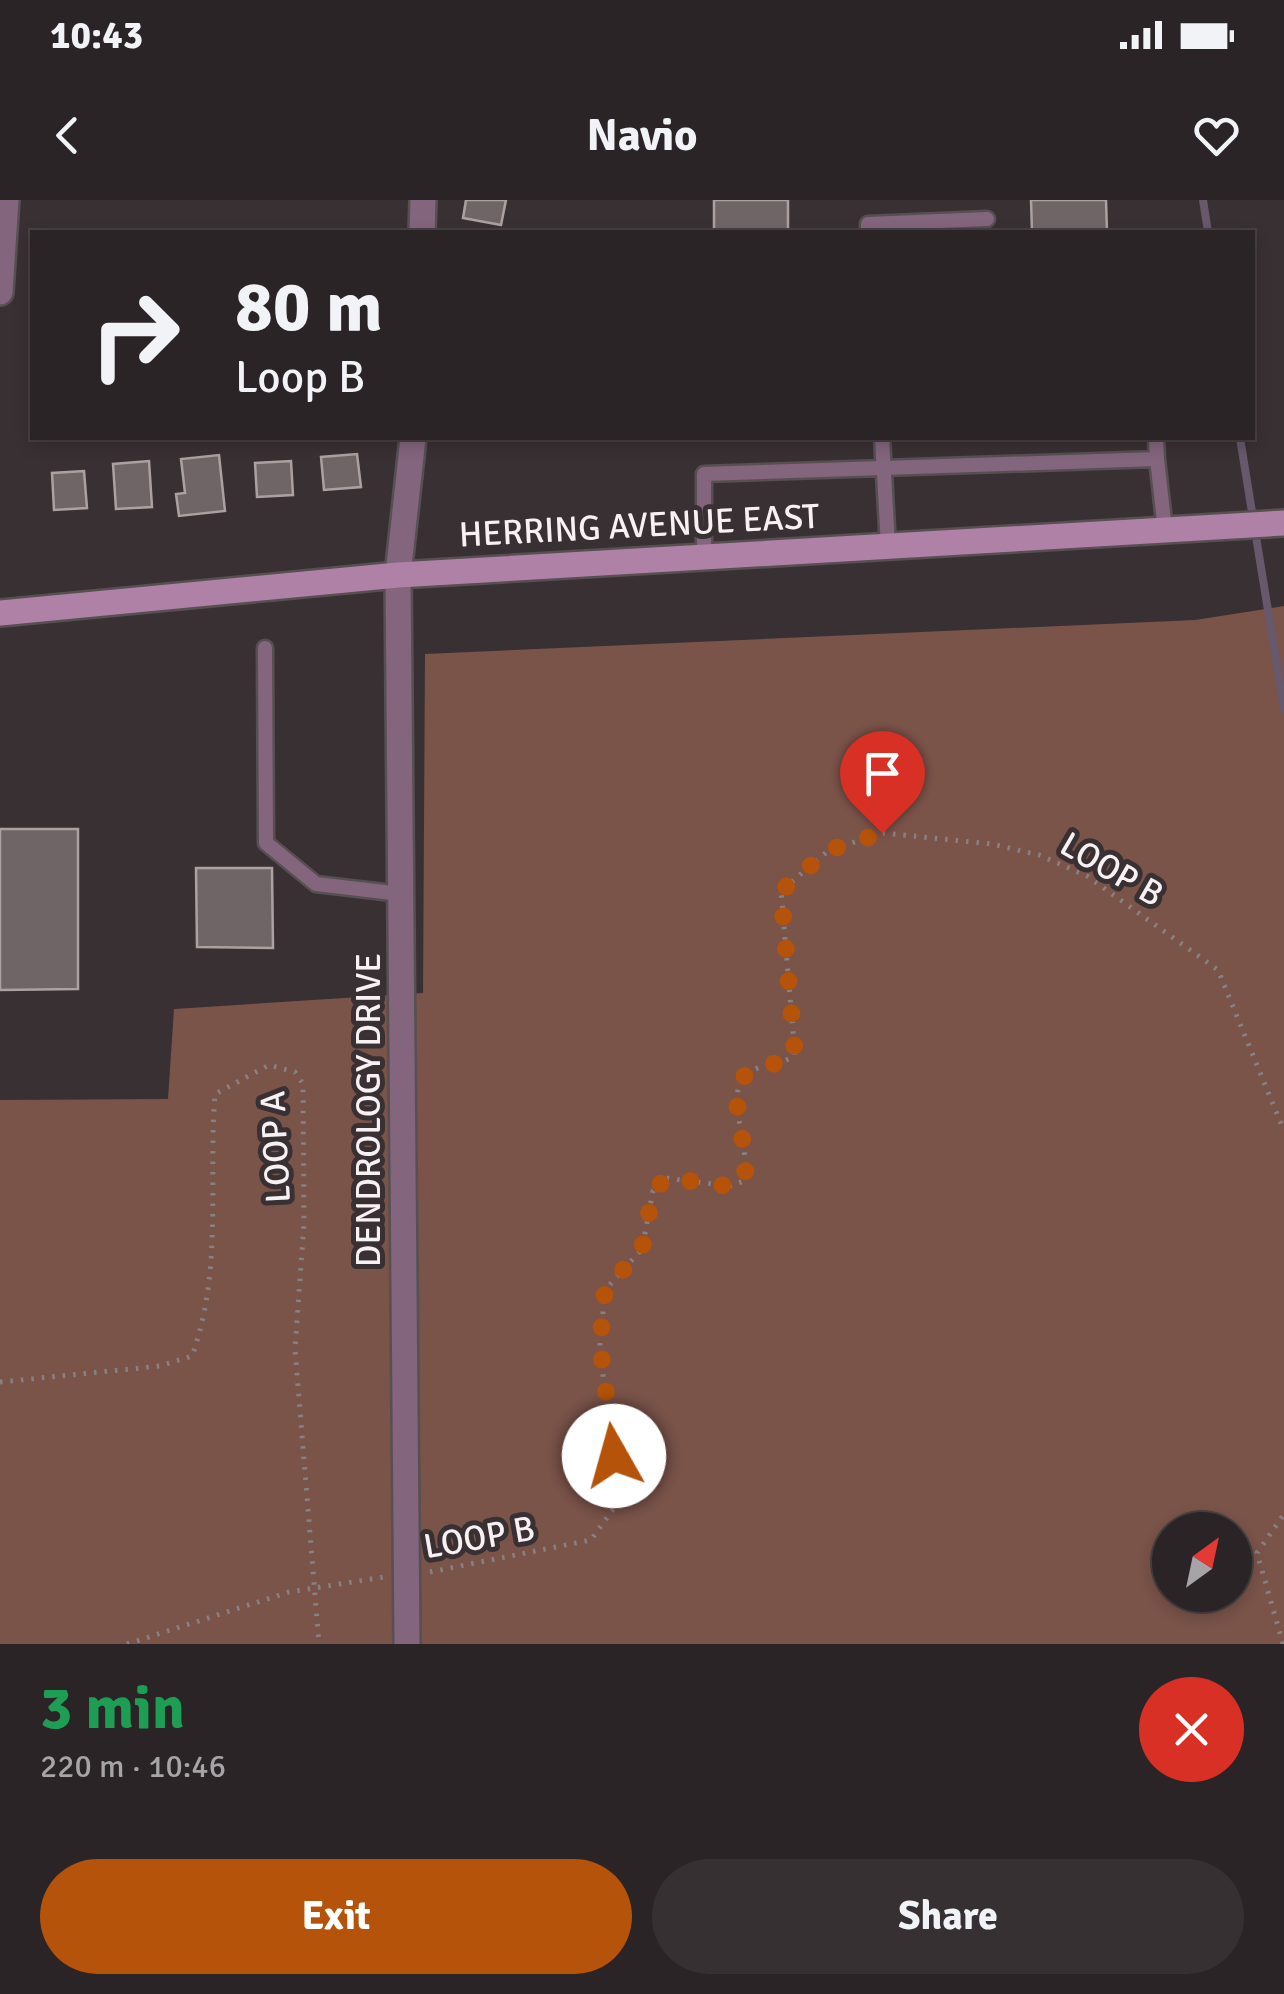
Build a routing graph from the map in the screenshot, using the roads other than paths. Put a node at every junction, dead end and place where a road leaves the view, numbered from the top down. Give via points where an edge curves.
1 (6, 200) edge
2 (423, 200) edge
3 (987, 219) dead end
4 (422, 230) edge
5 (868, 230) edge
6 (0, 292) edge
7 (414, 440) edge
8 (882, 440) edge
9 (1156, 440) edge
10 (1158, 460) junction
11 (884, 468) junction
12 (1284, 524) edge
13 (1165, 530) junction
14 (888, 546) junction
15 (704, 556) junction
16 (398, 576) junction
17 (0, 614) edge
18 (265, 648) dead end
19 (401, 894) junction
20 (407, 1644) edge

1 - 6 street
2 - 4 street
3 - 5 lane via 868,224
7 - 16 street, DENDROLOGY DRIVE
8 - 11 lane
9 - 10 lane
10 - 11 lane
10 - 13 lane
11 - 14 lane
11 - 15 lane via 704,474
12 - 13 main road, HERRING AVENUE EAST
13 - 14 main road, HERRING AVENUE EAST
14 - 15 main road, HERRING AVENUE EAST
15 - 16 main road, HERRING AVENUE EAST
16 - 17 main road, HERRING AVENUE EAST
16 - 19 street, DENDROLOGY DRIVE
18 - 19 lane via 266,843 316,884
19 - 20 street, DENDROLOGY DRIVE

